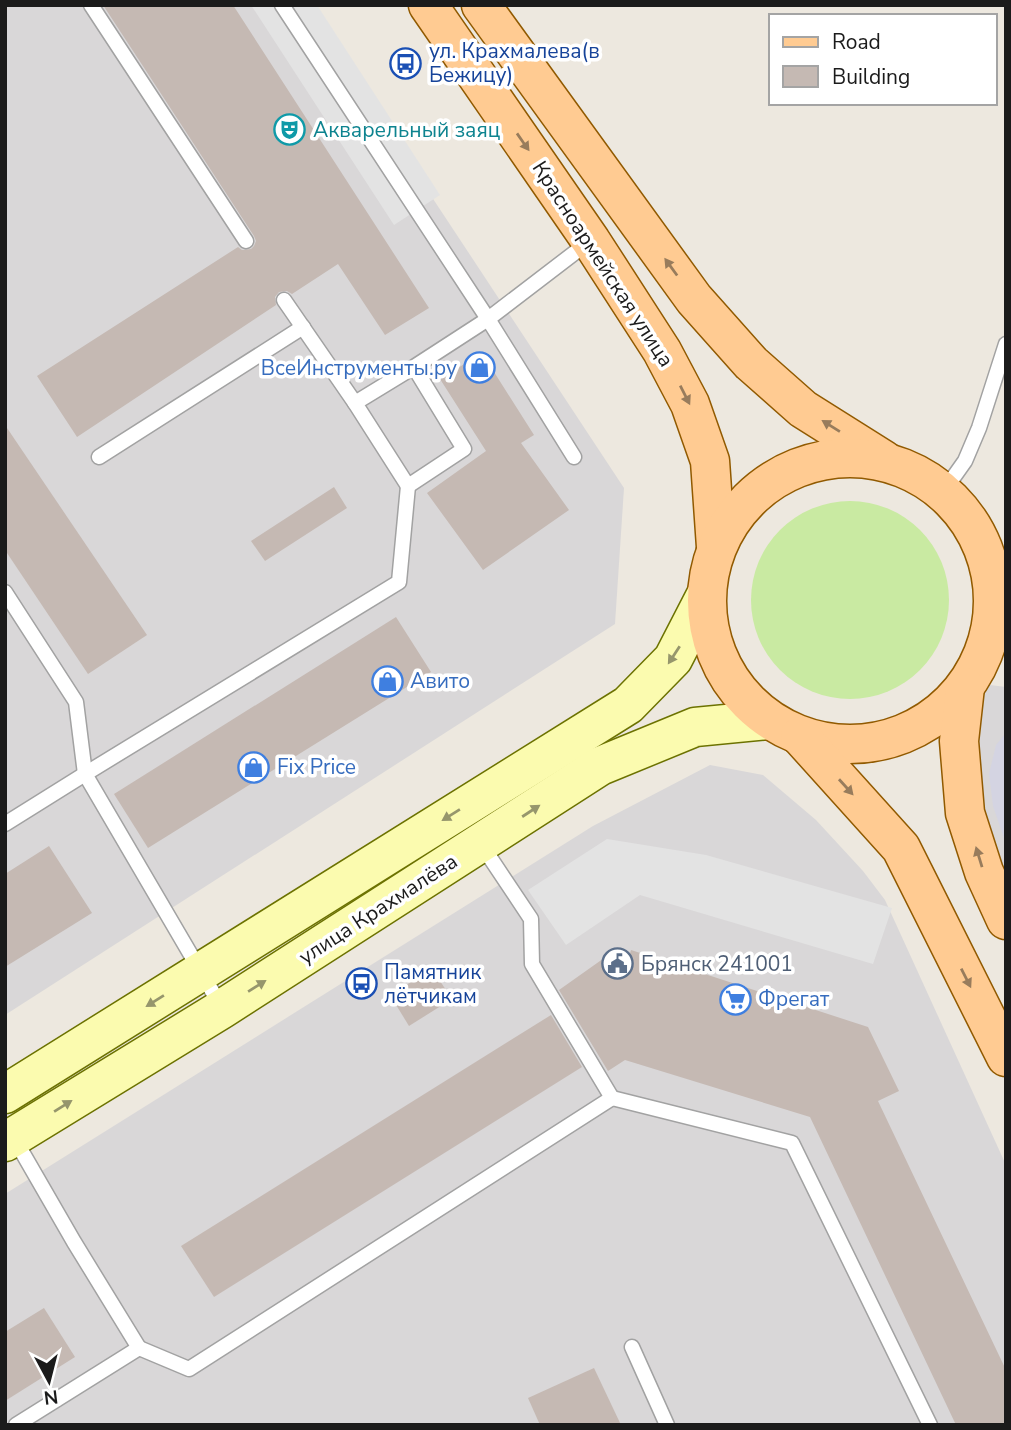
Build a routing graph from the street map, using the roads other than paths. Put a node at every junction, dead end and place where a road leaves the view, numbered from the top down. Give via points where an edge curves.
1 (91, 5) edge
2 (282, 5) edge
3 (428, 5) edge
4 (481, 5) edge
5 (246, 241) dead end
6 (591, 241) junction
7 (284, 300) dead end
8 (488, 319) junction
9 (303, 327) junction
10 (1006, 344) edge
11 (414, 367) junction
12 (355, 403) junction
13 (99, 457) dead end
14 (574, 457) dead end
15 (889, 463) junction
16 (408, 486) junction
17 (943, 492) junction
18 (979, 537) junction
19 (716, 547) junction
20 (1006, 567) edge
21 (5, 592) edge
22 (706, 595) junction
23 (982, 675) edge
24 (784, 728) junction
25 (85, 774) junction
26 (5, 824) edge
27 (481, 844) junction
28 (1006, 920) edge
29 (201, 972) junction
30 (222, 1009) junction
31 (1006, 1057) edge
32 (5, 1094) edge
33 (612, 1098) junction
34 (9, 1140) edge
35 (632, 1347) dead end
36 (139, 1348) junction
37 (16, 1425) edge
38 (667, 1425) edge
39 (930, 1425) edge

1 - 5 lane
2 - 8 lane
3 -> 6 main road, Красноармейская улица
15 -> 4 main road via 803,409 751,363 694,299
6 - 8 lane
6 -> 19 main road, Красноармейская улица via 662,351 690,404 710,461
7 - 9 lane
8 - 11 lane
8 - 14 lane
9 - 12 lane
9 - 13 lane
10 - 17 lane via 965,461
11 - 12 lane
11 - 16 lane via 464,449
12 - 16 lane
15 - 17 main road
15 - 19 main road via 847,457 806,464 768,483 737,511
16 - 25 lane via 399,582
17 - 18 main road
18 - 20 main road
18 - 23 main road via 990,569 994,604
19 - 22 main road
21 - 25 lane via 76,702
22 - 24 main road via 712,643 733,686
22 -> 29 main road, улица Крахмалёва via 673,659 628,705
23 - 24 main road via 932,719 891,739 845,745
28 -> 23 main road via 965,813 959,741
27 -> 24 main road, улица Крахмалёва via 600,766 695,727
24 -> 31 main road via 901,848
25 - 26 lane
25 - 29 lane
30 -> 27 main road, улица Крахмалёва
27 - 33 lane via 531,919 532,964
29 - 30 lane
29 -> 32 main road, улица Крахмалёва
34 -> 30 main road, улица Крахмалёва
33 - 36 lane via 189,1369
33 - 39 lane via 792,1143
34 - 36 lane
35 - 38 lane
36 - 37 lane

